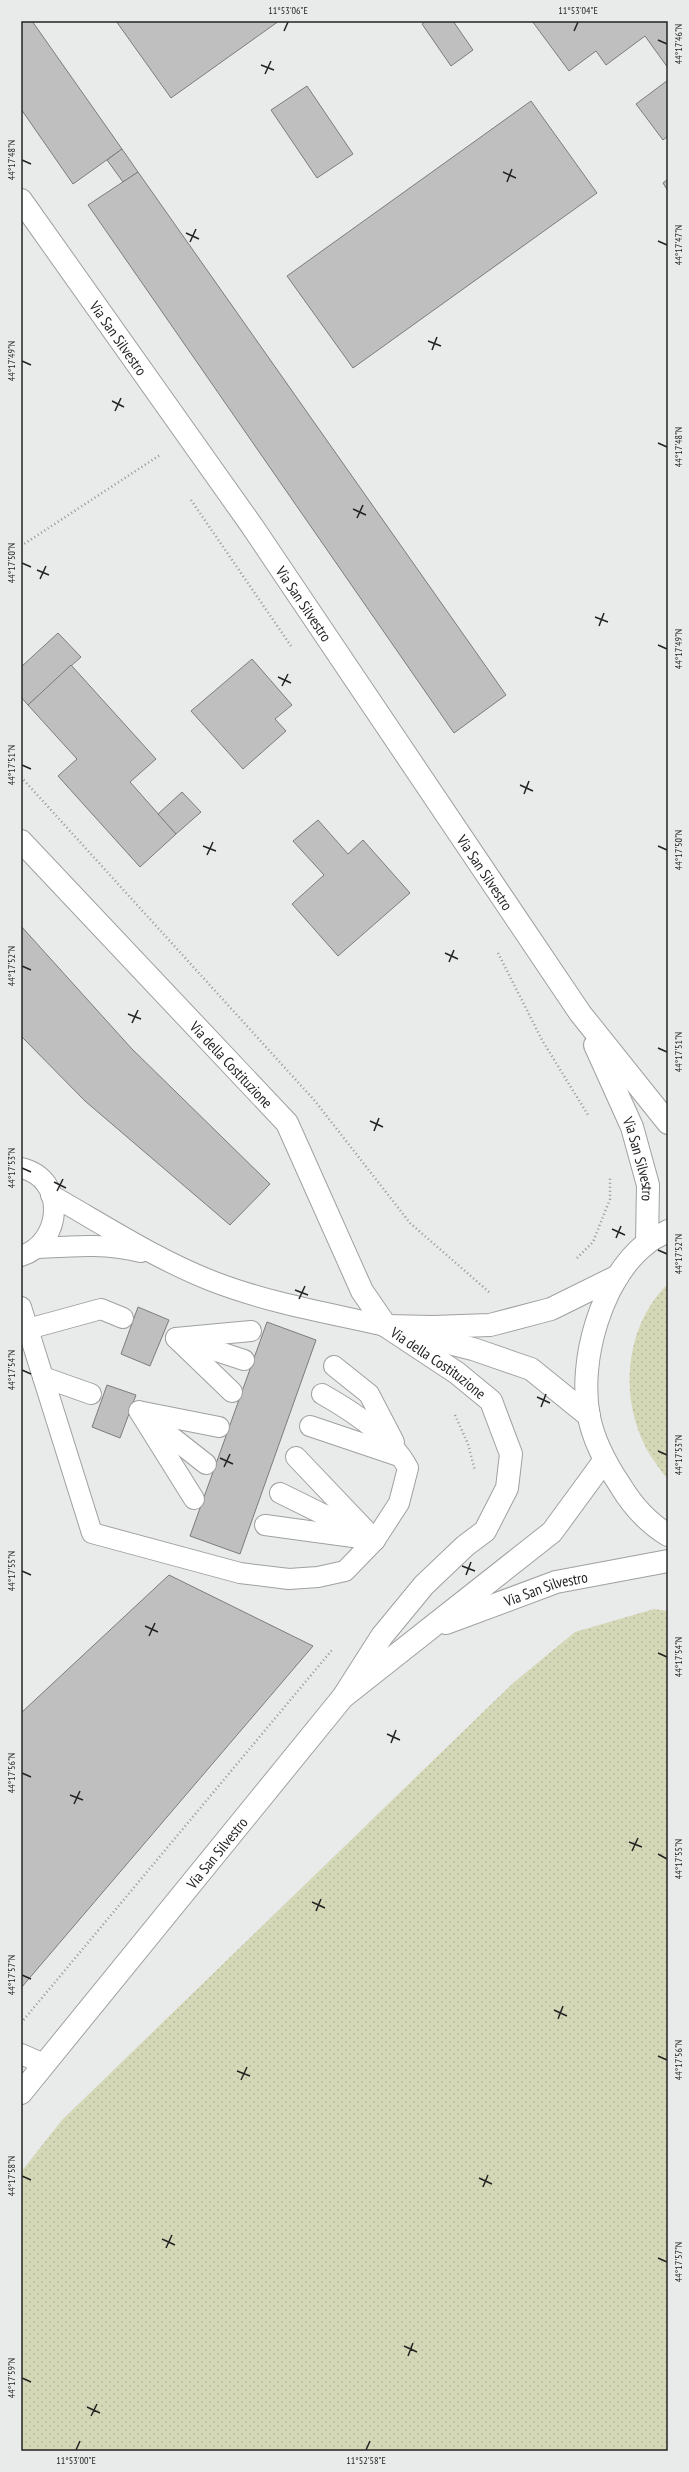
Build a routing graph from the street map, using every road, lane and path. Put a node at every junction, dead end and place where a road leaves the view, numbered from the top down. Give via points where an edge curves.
1 (21, 200) edge
2 (158, 452) dead end
3 (160, 455) junction
4 (165, 462) dead end
5 (187, 495) dead end
6 (21, 546) edge
7 (296, 653) dead end
8 (21, 777) edge
9 (21, 841) edge
10 (497, 950) dead end
11 (580, 1013) junction
12 (590, 1117) dead end
13 (668, 1123) edge
14 (21, 1168) edge
15 (610, 1176) dead end
16 (51, 1195) junction
17 (668, 1231) edge
18 (647, 1243) junction
19 (29, 1252) edge
20 (161, 1257) junction
21 (572, 1263) dead end
22 (618, 1276) junction
23 (490, 1292) junction
24 (496, 1293) dead end
25 (21, 1307) edge
26 (123, 1318) dead end
27 (480, 1325) junction
28 (386, 1326) junction
29 (28, 1329) junction
30 (251, 1331) dead end
31 (176, 1338) junction
32 (244, 1360) dead end
33 (334, 1366) dead end
34 (43, 1377) junction
35 (465, 1379) junction
36 (232, 1392) dead end
37 (91, 1394) dead end
38 (322, 1394) dead end
39 (140, 1411) junction
40 (589, 1416) junction
41 (310, 1426) dead end
42 (219, 1428) dead end
43 (402, 1456) junction
44 (296, 1457) dead end
45 (604, 1461) junction
46 (206, 1464) dead end
47 (473, 1478) dead end
48 (280, 1493) dead end
49 (194, 1499) dead end
50 (265, 1525) dead end
51 (668, 1535) edge
52 (375, 1540) junction
53 (668, 1561) edge
54 (428, 1630) junction
55 (336, 1645) dead end
56 (343, 1697) junction
57 (21, 2023) edge
58 (21, 2054) edge
59 (44, 2064) junction
60 (21, 2093) edge

1 - 11 main road, Via San Silvestro via 252,526
2 - 3 path
3 - 4 path
3 - 6 path
5 - 7 path
8 - 23 path via 315,1101 410,1223
9 - 28 main road, Via della Costituzione via 287,1123 362,1291
10 - 12 path via 542,1040
11 - 13 main road, Via San Silvestro
11 - 18 main road, Via San Silvestro via 632,1127 648,1184
14 - 16 lane via 45,1184
15 - 21 path via 610,1199 593,1242
16 - 19 lane via 53,1224 47,1237
16 - 20 lane
17 - 18 main road
18 - 22 main road
19 - 20 lane via 88,1245 124,1248
20 - 28 lane via 212,1281 251,1294
22 - 27 main road, Via della Costituzione via 551,1309 490,1325
22 - 40 main road via 597,1318 586,1369
23 - 24 path
23 - 27 path
25 - 29 lane
26 - 29 lane via 101,1309
27 - 28 main road, Via della Costituzione via 433,1328
28 - 35 main road, Via della Costituzione
28 - 40 main road, Via della Costituzione via 473,1349 531,1370
29 - 34 lane
30 - 31 lane
31 - 32 lane
31 - 36 lane
33 - 43 lane via 370,1394
34 - 37 lane
34 - 52 lane via 92,1533 240,1573 289,1579 318,1577 345,1571
35 - 47 path via 454,1413 468,1444 475,1472
35 - 56 main road, Via della Costituzione via 491,1401 511,1454 507,1488 485,1531 424,1585 382,1636
38 - 43 lane via 357,1414
39 - 42 lane
39 - 46 lane
39 - 49 lane
40 - 45 main road
41 - 43 lane
43 - 52 lane via 408,1468 399,1503
44 - 52 lane
45 - 51 main road via 632,1504
45 - 54 main road, Via San Silvestro via 552,1532
48 - 52 lane
50 - 52 lane
53 - 54 main road, Via San Silvestro via 556,1582
54 - 56 main road, Via San Silvestro
55 - 57 path
56 - 59 main road, Via San Silvestro
58 - 59 lane
59 - 60 main road, Via San Silvestro

